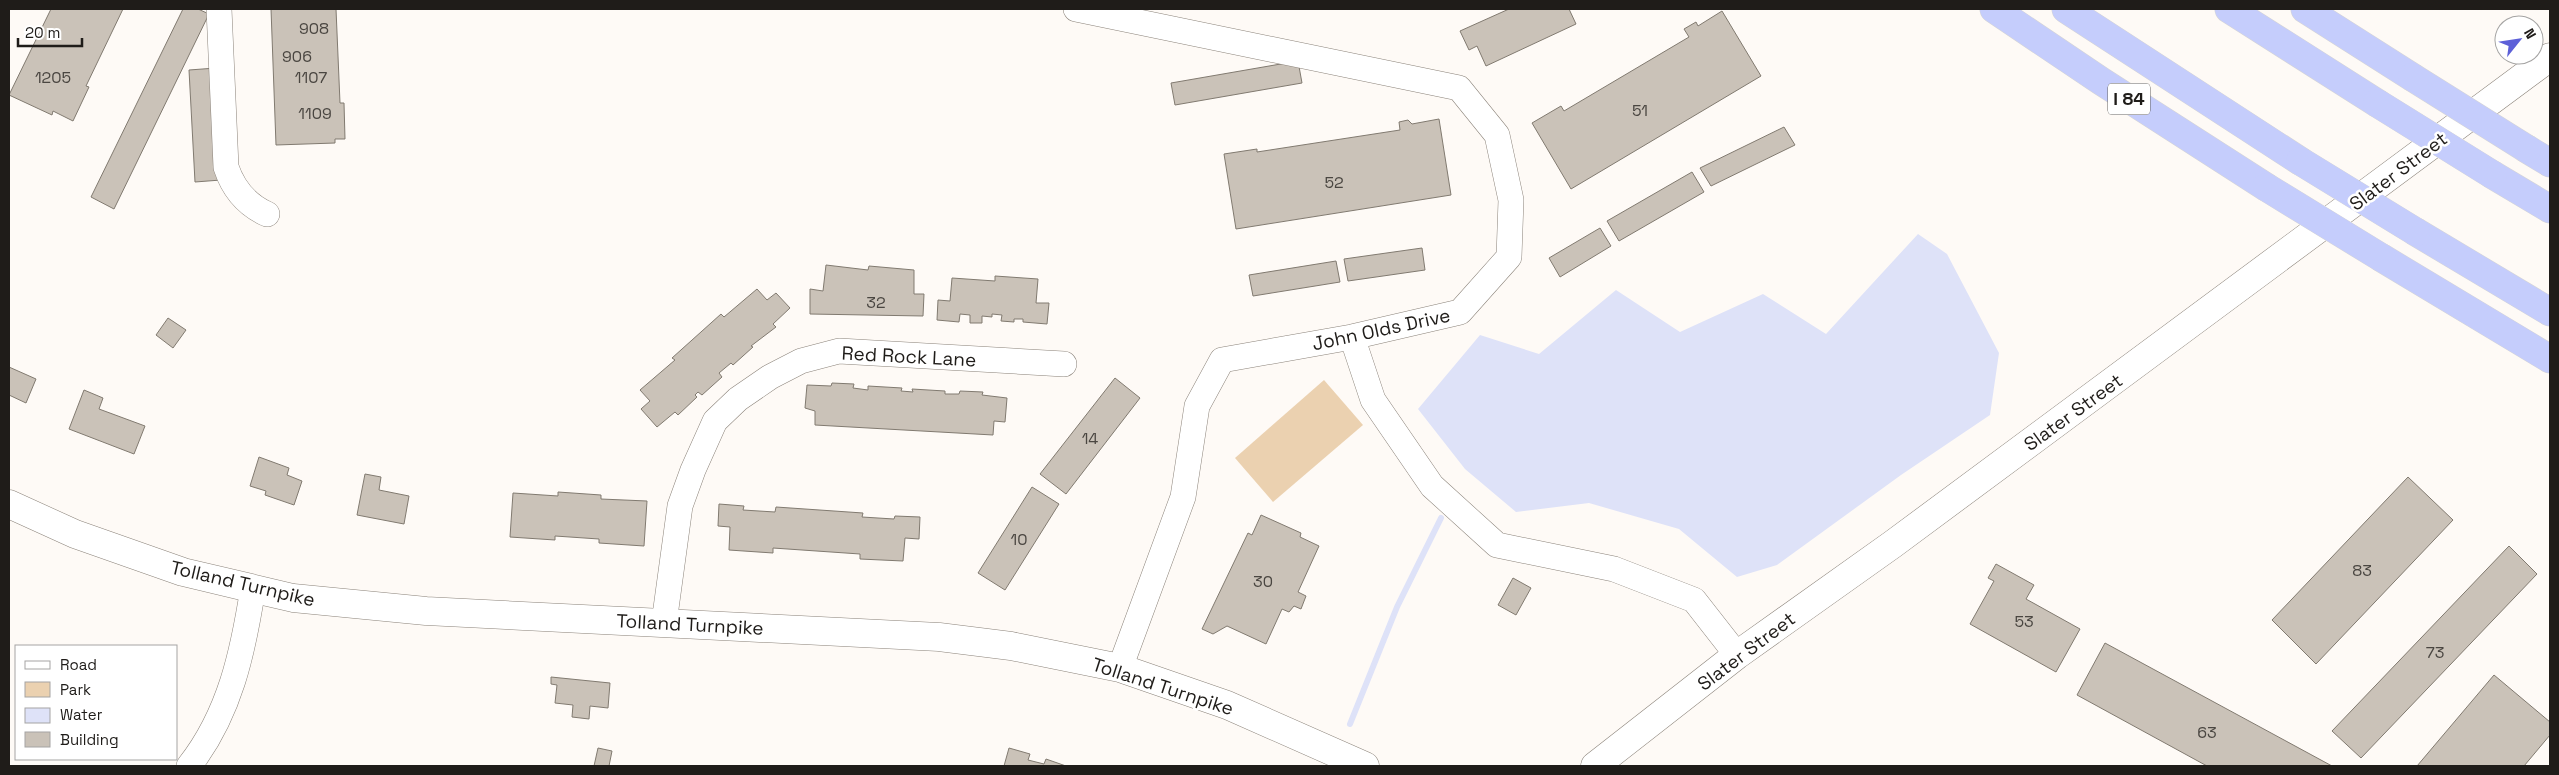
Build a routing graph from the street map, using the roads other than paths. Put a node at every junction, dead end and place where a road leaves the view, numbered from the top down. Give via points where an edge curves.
1 (219, 9) edge
2 (1076, 9) edge
3 (1994, 9) edge
4 (2066, 9) edge
5 (2229, 9) edge
6 (2305, 9) edge
7 (2550, 57) edge
8 (2550, 163) edge
9 (2550, 210) edge
10 (267, 214) dead end
11 (2550, 312) edge
12 (1352, 337) junction
13 (2550, 359) edge
14 (1064, 364) dead end
15 (9, 504) edge
16 (252, 588) junction
17 (664, 622) junction
18 (1737, 655) junction
19 (1120, 668) junction
20 (189, 766) edge
21 (1365, 766) edge
22 (1595, 766) edge

1 - 10 street via 226,167 242,195 256,209
2 - 12 street, John Olds Drive via 1459,88 1498,135 1510,200 1509,257 1460,312
3 - 13 highway, I 84, bridge via 2266,187
4 - 11 highway, bridge via 2300,161
5 - 9 highway, bridge
6 - 8 highway, bridge
7 - 18 street, Slater Street via 1901,539
12 - 18 street via 1373,400 1432,486 1497,546 1614,569 1694,600
12 - 19 street, John Olds Drive via 1222,360 1196,406 1183,497
14 - 17 street, Red Rock Lane via 839,352 801,362 770,377 738,399 715,422 697,462 680,506
15 - 16 street, Tolland Turnpike via 76,534 183,572
16 - 17 street, Tolland Turnpike via 293,598 426,611
16 - 20 street via 231,690 217,723
17 - 19 street, Tolland Turnpike via 939,637 1011,646
18 - 22 street, Slater Street
19 - 21 street, Tolland Turnpike via 1227,704

